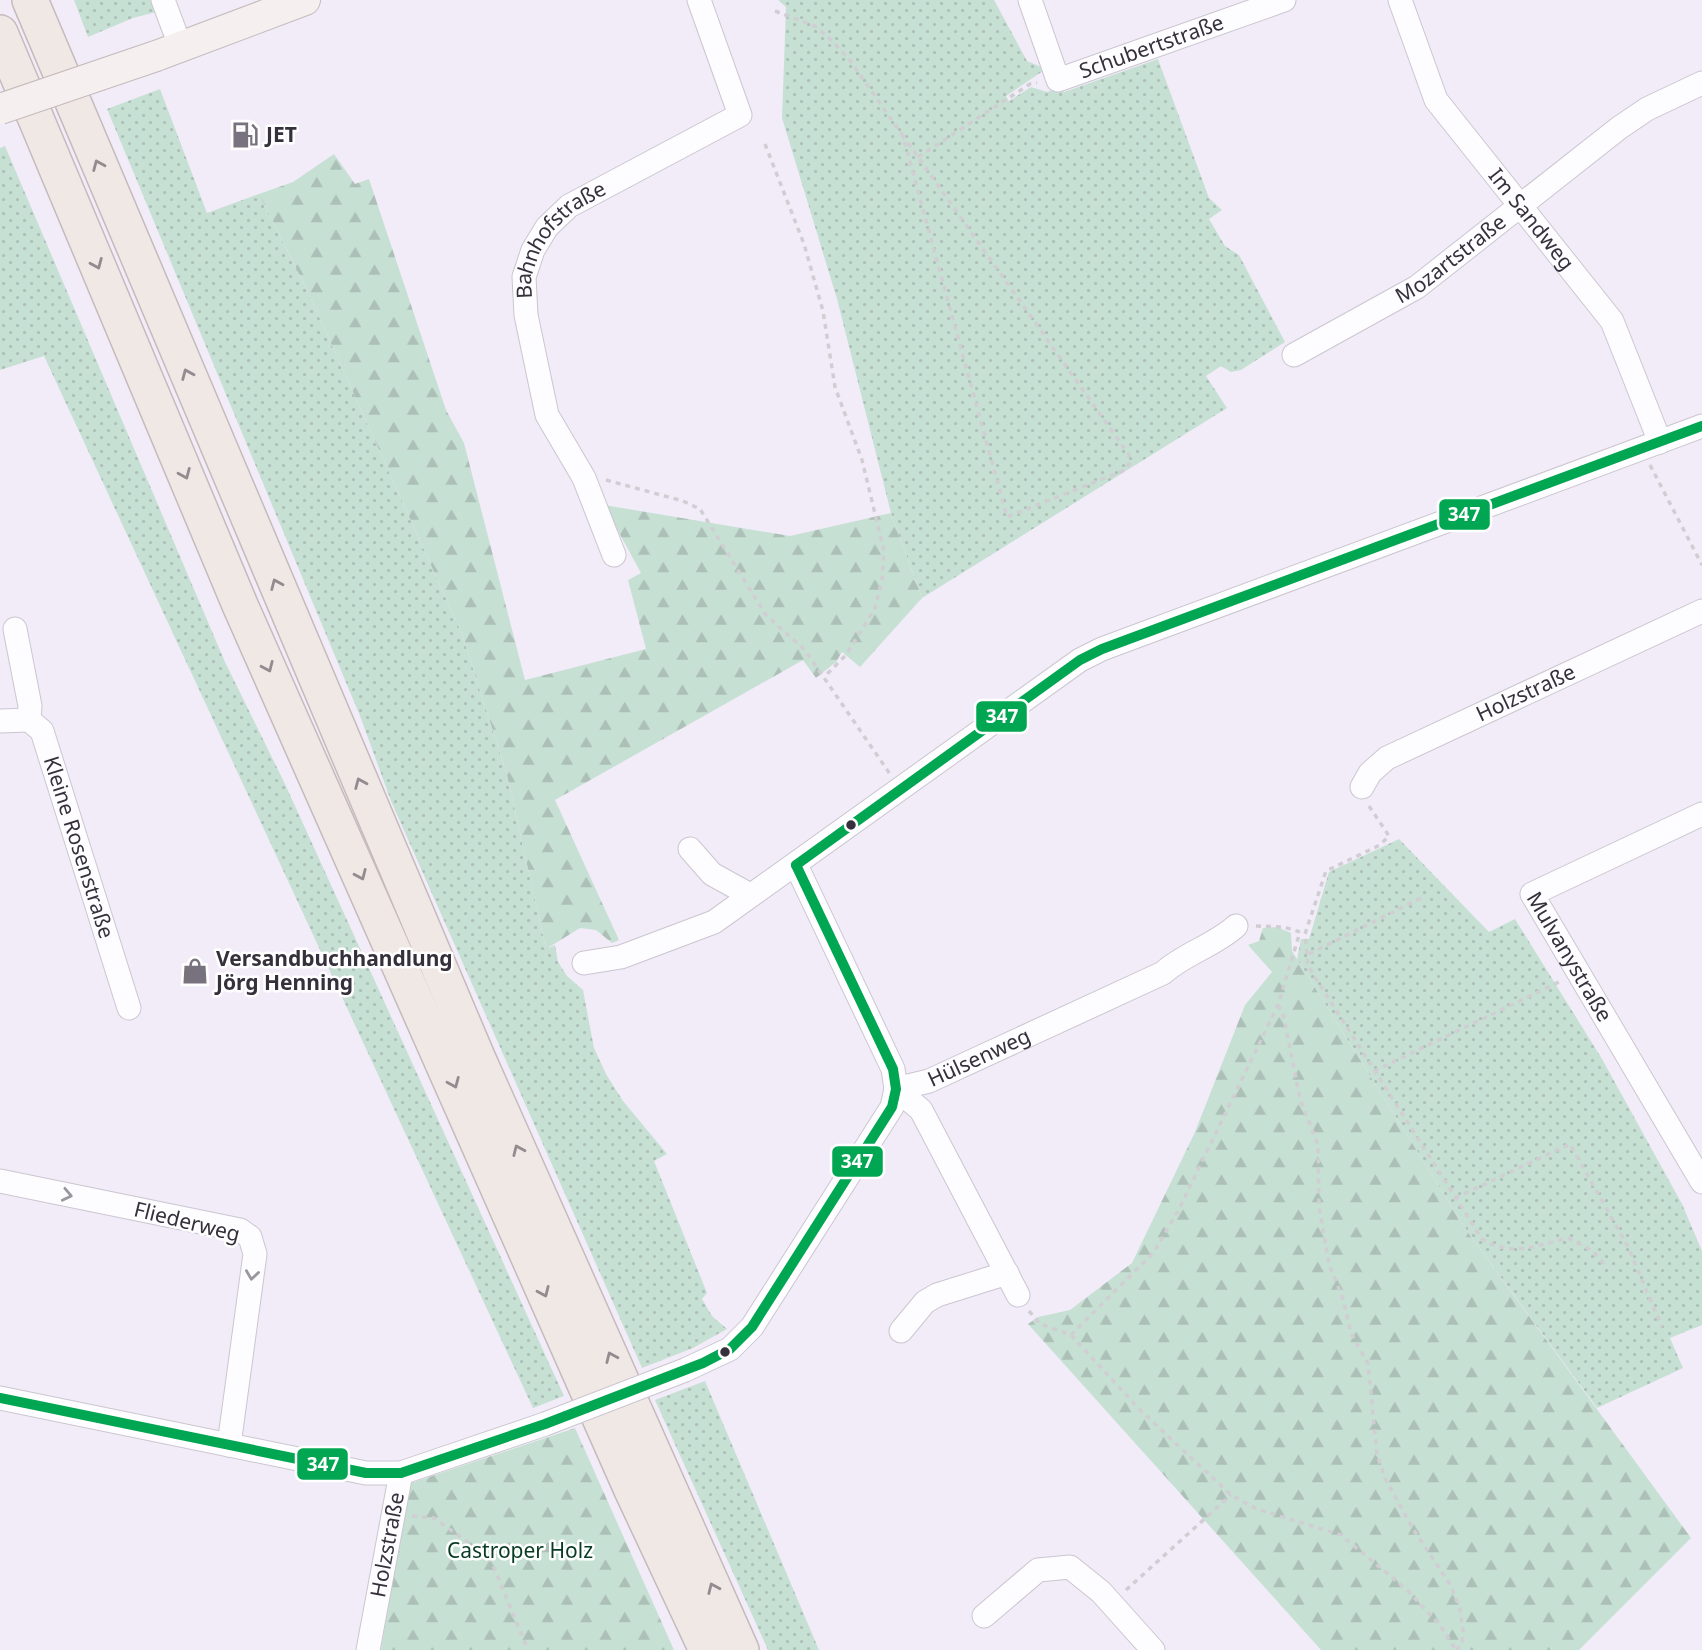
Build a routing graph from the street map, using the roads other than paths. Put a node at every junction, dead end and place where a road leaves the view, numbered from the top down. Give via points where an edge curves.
1 (163, 0) edge
2 (305, 0) edge
3 (699, 0) edge
4 (1030, 0) edge
5 (1284, 0) edge
6 (1400, 0) edge
7 (35, 10) edge
8 (1, 37) edge
9 (169, 52) junction
10 (1702, 83) edge
11 (0, 109) edge
12 (1521, 204) junction
13 (1294, 355) dead end
14 (1702, 426) edge
15 (1651, 445) junction
16 (614, 555) dead end
17 (1702, 611) edge
18 (15, 629) dead end
19 (29, 720) junction
20 (0, 721) edge
21 (1362, 787) road end
22 (1702, 814) edge
23 (690, 849) dead end
24 (796, 865) junction
25 (750, 895) junction
26 (1236, 926) road end
27 (584, 963) dead end
28 (129, 1008) dead end
29 (896, 1089) junction
30 (0, 1181) edge
31 (1702, 1182) edge
32 (1007, 1273) junction
33 (1018, 1295) road end
34 (901, 1331) dead end
35 (0, 1398) edge
36 (229, 1445) junction
37 (401, 1473) junction
38 (984, 1616) dead end
39 (368, 1650) edge
40 (707, 1650) edge
41 (741, 1650) edge
42 (1153, 1650) edge

1 - 9 street
2 - 9 main road
3 - 16 street, Bahnhofstraße via 740,116 569,206 540,239 524,277 526,315 548,415 584,478
4 - 5 street, Schubertstraße via 1058,80
6 - 12 street, Im Sandweg via 1436,100
41 -> 7 highway via 477,1057
8 -> 40 highway via 240,605 626,1478
9 - 11 main road, bridge
10 - 12 street, Mozartstraße via 1647,109
12 - 13 street, Mozartstraße via 1417,287
12 - 15 street, Im Sandweg via 1612,321
14 - 15 street
15 - 24 street via 1102,649 1080,660
17 - 21 street, Holzstraße via 1387,758
18 - 19 street
19 - 20 street
19 - 28 street, Kleine Rosenstraße via 42,731
22 - 31 street, Mulvanystraße via 1532,894
23 - 25 street via 712,874
24 - 25 street
24 - 29 street via 893,1069
25 - 27 street via 714,922 621,957
26 - 29 street, Hülsenweg via 1223,938 1178,959 1164,974 929,1080
29 - 32 street, Hülsenweg via 921,1110
29 - 37 street, Holzstraße, bridge via 892,1107 752,1327 730,1349 545,1424
30 -> 36 street, Fliederweg via 240,1230 250,1237 255,1254
32 - 33 street, Hülsenweg
32 - 34 street via 937,1295 925,1302
35 - 36 street
36 - 37 street via 366,1473
37 - 39 street, Holzstraße
38 - 42 street via 1038,1570 1070,1567

